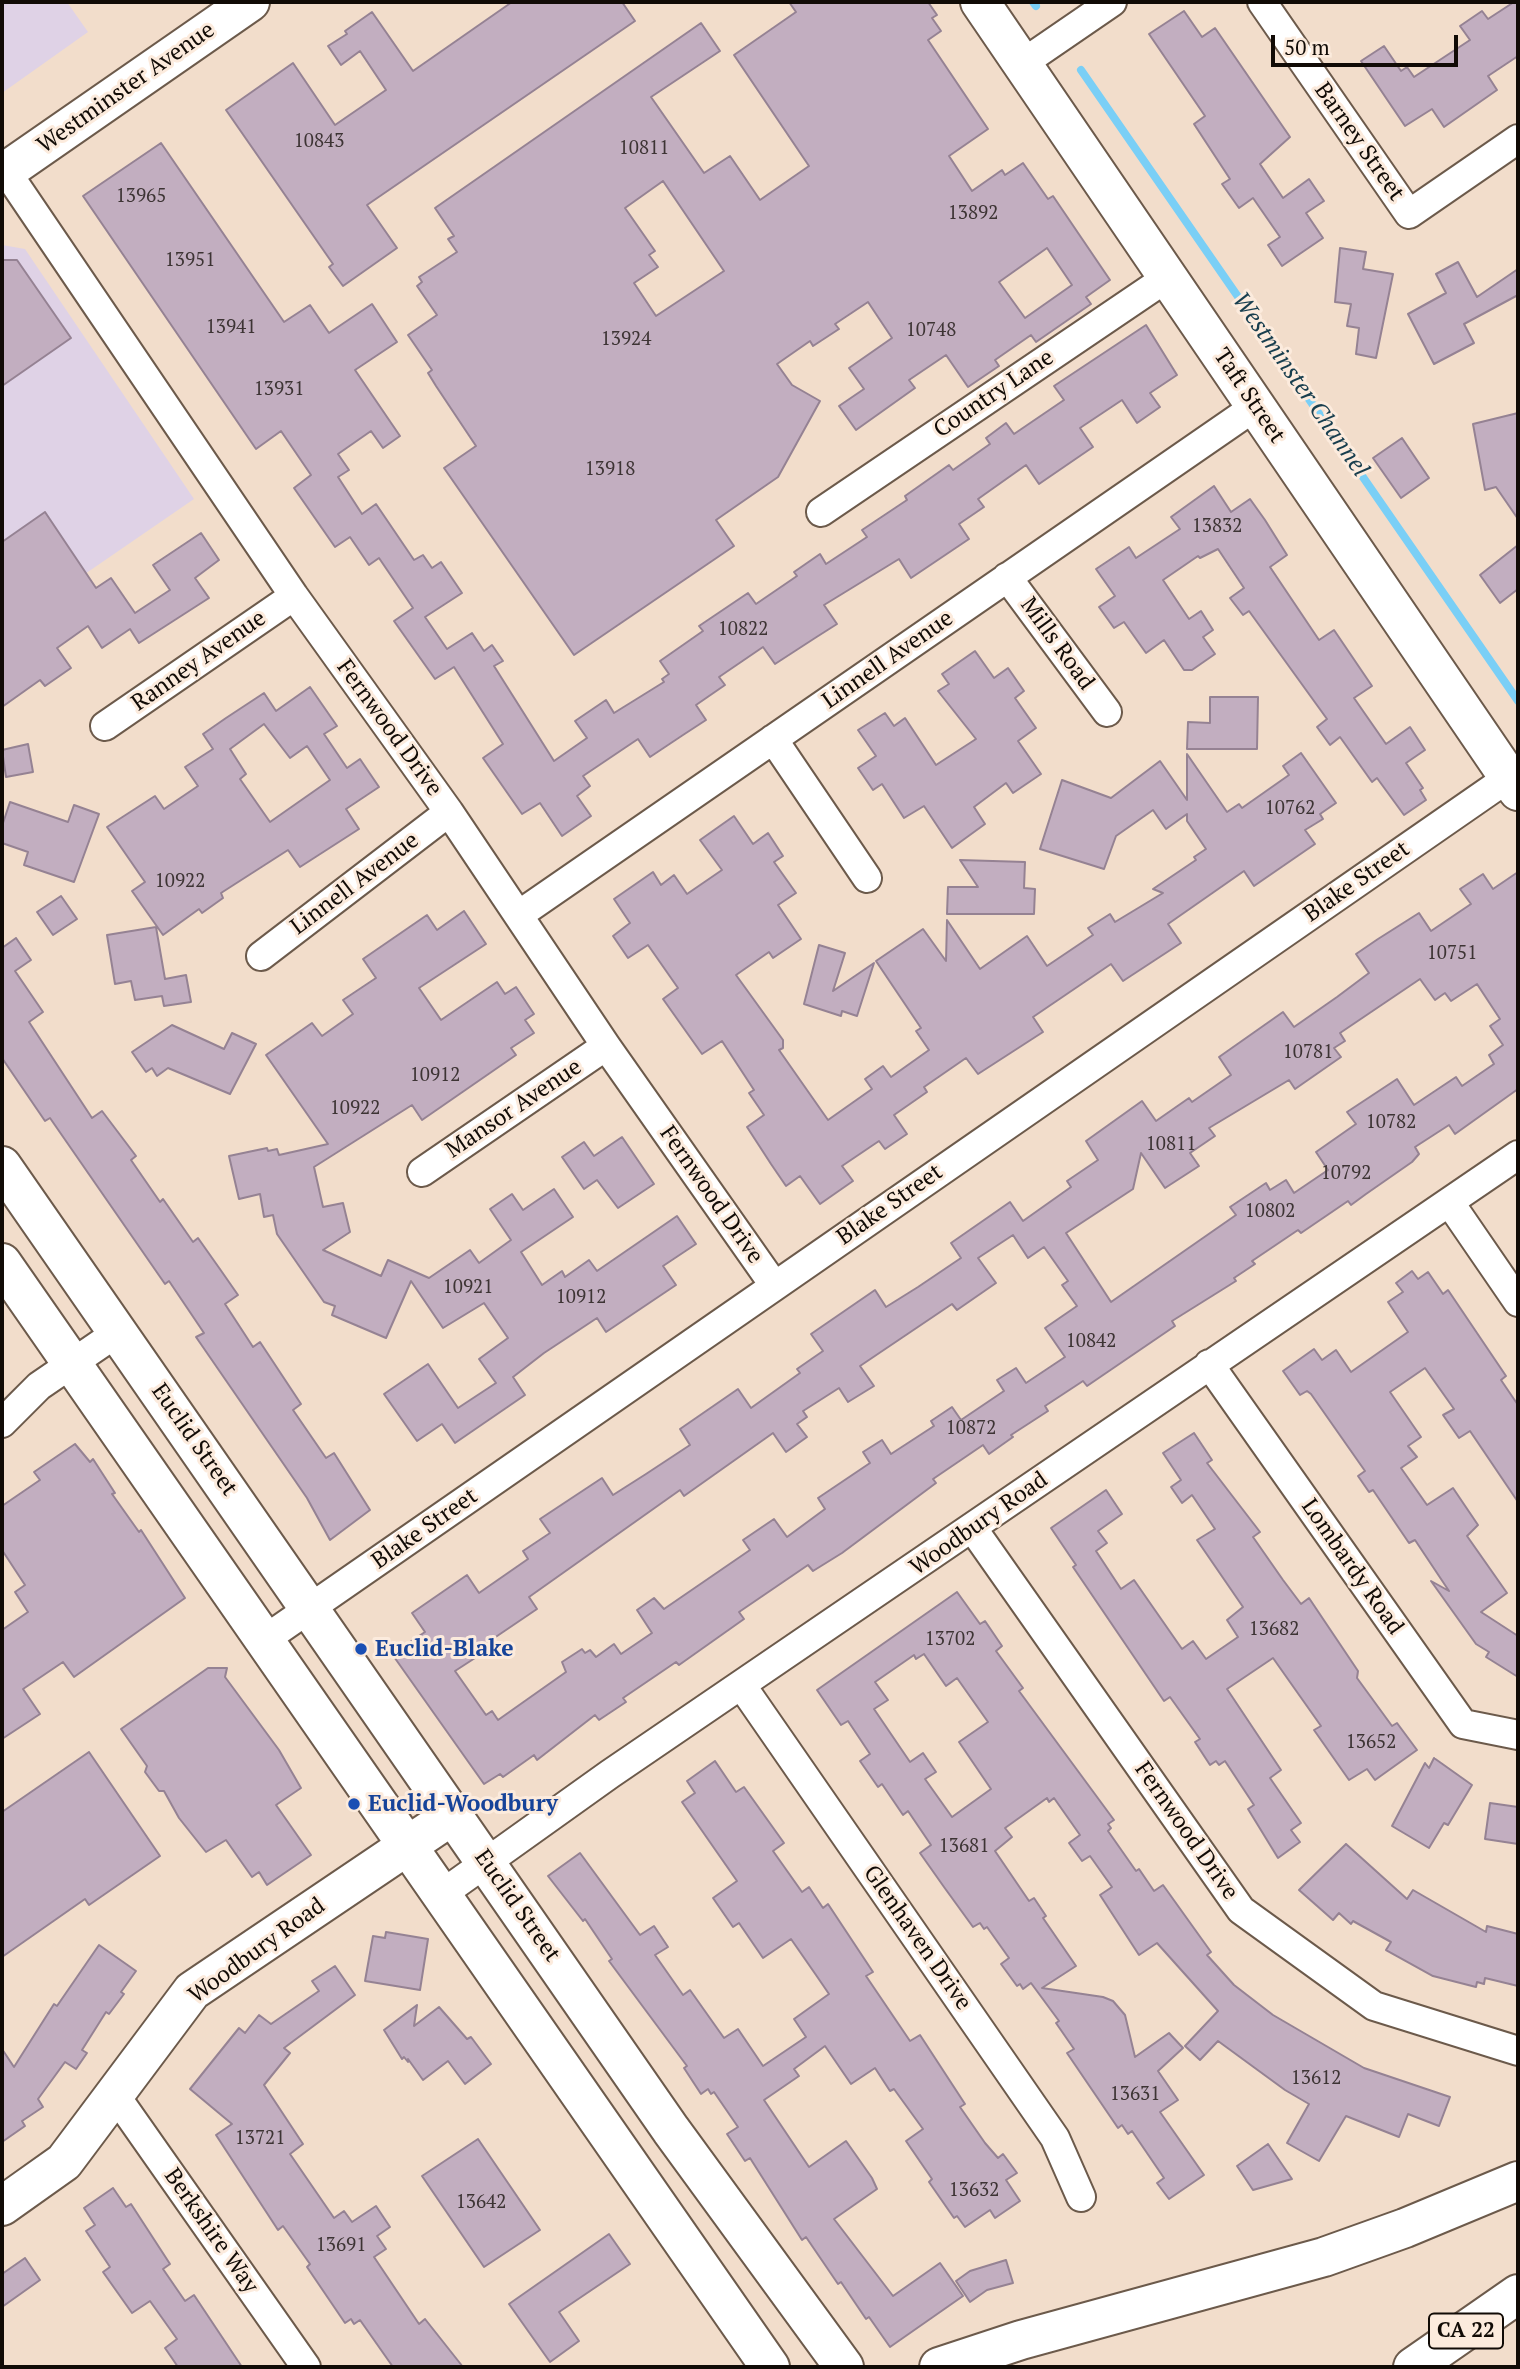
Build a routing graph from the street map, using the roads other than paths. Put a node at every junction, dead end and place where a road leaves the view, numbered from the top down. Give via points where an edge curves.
1 (250, 2) edge
2 (980, 2) edge
3 (1112, 2) edge
4 (1262, 2) edge
5 (1023, 63) junction
6 (1518, 139) edge
7 (4, 172) edge
8 (1168, 277) junction
9 (1256, 406) junction
10 (821, 512) dead end
11 (1007, 577) junction
12 (294, 596) junction
13 (1107, 712) dead end
14 (105, 726) dead end
15 (773, 739) junction
16 (1515, 780) edge
17 (449, 812) junction
18 (867, 878) dead end
19 (520, 915) junction
20 (261, 956) dead end
21 (606, 1046) junction
22 (1518, 1155) edge
23 (2, 1166) edge
24 (422, 1172) dead end
25 (1450, 1203) junction
26 (2, 1263) edge
27 (774, 1285) junction
28 (1518, 1302) edge
29 (118, 1332) junction
30 (72, 1363) junction
31 (1209, 1364) junction
32 (2, 1423) edge
33 (973, 1529) junction
34 (311, 1609) junction
35 (264, 1640) junction
36 (742, 1686) junction
37 (1518, 1735) edge
38 (453, 1815) junction
39 (408, 1846) junction
40 (488, 1863) junction
41 (442, 1894) junction
42 (1518, 2051) edge
43 (115, 2095) junction
44 (671, 2130) junction
45 (628, 2161) junction
46 (1518, 2181) edge
47 (1081, 2197) dead end
48 (2, 2206) edge
49 (1518, 2294) edge
50 (306, 2367) edge
51 (770, 2367) edge
52 (844, 2367) edge
53 (939, 2367) edge
54 (1413, 2367) edge

1 - 7 main road, Westminster Avenue
2 - 5 main road, Taft Street
3 - 5 street
4 - 6 street, Barney Street via 1409,214
5 - 8 main road, Taft Street
7 - 12 street, Fernwood Drive
8 - 9 main road, Taft Street
8 - 10 street, Country Lane
9 - 11 street, Linnell Avenue
9 - 16 main road, Taft Street
11 - 13 street, Mills Road
11 - 15 street, Linnell Avenue
12 - 14 street, Ranney Avenue
12 - 17 street, Fernwood Drive
15 - 18 street
15 - 19 street, Linnell Avenue
16 - 27 street, Blake Street
17 - 19 street, Fernwood Drive
17 - 20 street, Linnell Avenue
19 - 21 street, Fernwood Drive
21 - 24 street, Mansor Avenue
21 - 27 street, Fernwood Drive
22 - 25 street, Woodbury Road
23 - 29 main road, Euclid Street
25 - 28 street
25 - 31 street, Woodbury Road
26 - 30 main road
27 - 34 street, Blake Street
29 - 30 street
29 - 34 main road, Euclid Street
30 - 32 street via 39,1386
30 - 35 main road
31 - 33 street, Woodbury Road
31 - 37 street, Lombardy Road via 1463,1724
33 - 36 street, Woodbury Road
33 - 42 street, Fernwood Drive via 1241,1910 1374,2006
34 - 35 street, Blake Street
34 - 38 main road, Euclid Street
35 - 39 main road
36 - 40 street, Woodbury Road
36 - 47 street, Glenhaven Drive via 1055,2138
38 - 39 main road, Woodbury Road
38 - 40 main road, Euclid Street
39 - 41 main road
39 - 43 main road, Woodbury Road via 192,1991
40 - 41 street, Woodbury Road
40 - 44 main road, Euclid Street
41 - 45 main road
43 - 48 main road, Woodbury Road via 64,2162
43 - 50 street, Berkshire Way
44 - 45 main road
44 - 52 main road, Euclid Street
45 - 51 main road
46 - 53 main road via 1342,2251 1009,2343
49 - 54 main road, CA 22

